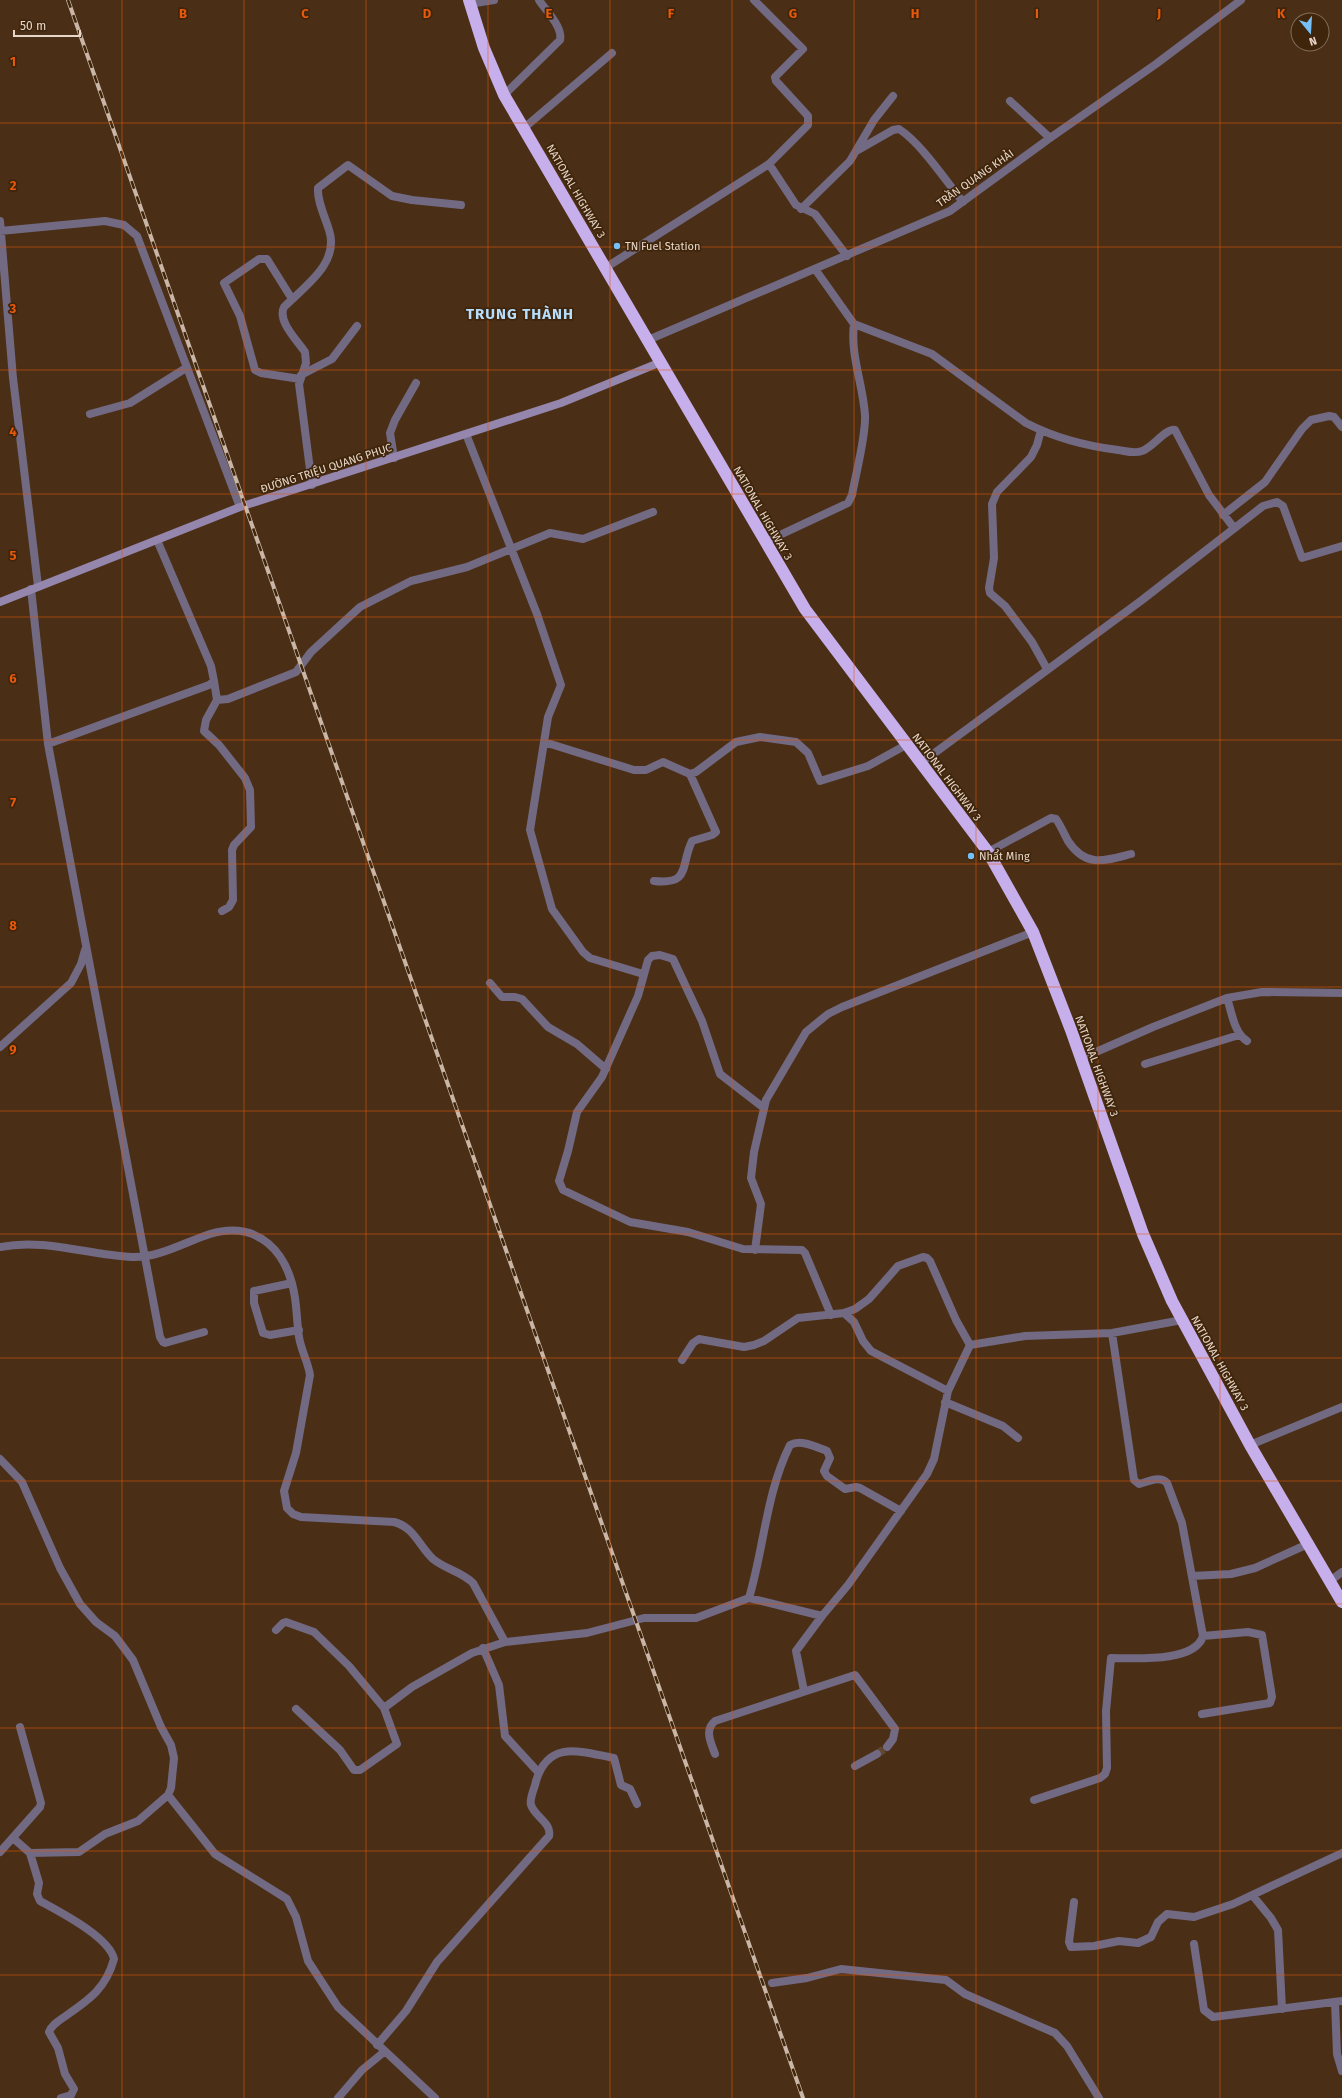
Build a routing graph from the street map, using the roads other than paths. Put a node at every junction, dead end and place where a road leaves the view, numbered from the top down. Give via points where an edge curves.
1 (494, 0) edge
2 (539, 0) edge
3 (754, 0) edge
4 (1241, 0) edge
5 (469, 2) edge
6 (612, 54) dead end
7 (504, 95) junction
8 (893, 96) dead end
9 (1010, 101) dead end
10 (524, 128) junction
11 (1050, 138) junction
12 (858, 150) junction
13 (769, 164) junction
14 (963, 202) junction
15 (461, 204) dead end
16 (801, 209) junction
17 (0, 221) edge
18 (1, 231) edge
19 (847, 256) junction
20 (605, 268) junction
21 (815, 269) junction
22 (292, 299) junction
23 (854, 324) junction
24 (357, 326) dead end
25 (648, 340) junction
26 (661, 362) junction
27 (186, 368) junction
28 (301, 377) junction
29 (416, 383) dead end
30 (90, 414) dead end
31 (1342, 427) edge
32 (1041, 430) junction
33 (466, 434) junction
34 (394, 458) junction
35 (312, 485) junction
36 (240, 507) junction
37 (653, 512) dead end
38 (1223, 515) junction
39 (1234, 528) junction
40 (158, 540) junction
41 (765, 542) junction
42 (1342, 546) edge
43 (511, 549) junction
44 (35, 588) junction
45 (0, 602) edge
46 (1047, 669) junction
47 (214, 681) junction
48 (217, 700) junction
49 (544, 742) junction
50 (48, 744) junction
51 (906, 745) junction
52 (921, 762) junction
53 (690, 774) junction
54 (988, 852) junction
55 (1131, 854) dead end
56 (654, 881) dead end
57 (222, 911) dead end
58 (1033, 932) junction
59 (86, 945) junction
60 (643, 974) junction
61 (490, 983) dead end
62 (1342, 993) edge
63 (1227, 998) junction
64 (1239, 1035) junction
65 (1247, 1041) dead end
66 (0, 1047) edge
67 (1080, 1059) junction
68 (1145, 1064) dead end
69 (606, 1069) junction
70 (764, 1108) junction
71 (0, 1247) edge
72 (755, 1250) junction
73 (144, 1256) junction
74 (292, 1283) junction
75 (844, 1313) junction
76 (831, 1315) junction
77 (1182, 1320) junction
78 (298, 1330) junction
79 (204, 1332) dead end
80 (1112, 1333) junction
81 (970, 1345) junction
82 (682, 1360) dead end
83 (948, 1391) junction
84 (945, 1402) junction
85 (1342, 1407) edge
86 (1018, 1438) dead end
87 (1250, 1445) junction
88 (0, 1459) edge
89 (901, 1511) junction
90 (1308, 1544) junction
91 (1342, 1572) edge
92 (1192, 1576) junction
93 (1330, 1581) junction
94 (749, 1598) junction
95 (1342, 1602) edge
96 (822, 1616) junction
97 (276, 1630) dead end
98 (1203, 1636) junction
99 (505, 1642) junction
100 (483, 1648) junction
101 (804, 1691) junction
102 (384, 1708) junction
103 (296, 1709) dead end
104 (1202, 1714) dead end
105 (20, 1727) dead end
106 (887, 1747) tunnel mouth
107 (715, 1754) dead end
108 (877, 1754) tunnel mouth
109 (855, 1766) dead end
110 (539, 1773) junction
111 (168, 1795) junction
112 (1034, 1800) dead end
113 (637, 1804) dead end
114 (13, 1838) junction
115 (0, 1852) edge
116 (30, 1853) junction
117 (1342, 1854) edge
118 (1253, 1896) junction
119 (1074, 1902) dead end
120 (1194, 1944) dead end
121 (772, 1983) dead end
122 (1338, 2002) edge
123 (1282, 2009) junction
124 (377, 2045) junction
125 (384, 2052) junction
126 (1342, 2071) edge
127 (61, 2098) edge
128 (338, 2098) edge
129 (434, 2098) edge
130 (1098, 2098) edge

1 - 5 street
2 - 7 street via 558,28 560,40
3 - 13 street via 803,49 775,77 808,116 808,125
4 - 11 street, TRẦN QUANG KHẢI via 1156,64
5 - 7 highway, NATIONAL HIGHWAY 3 via 484,48
6 - 10 street
7 - 10 highway, NATIONAL HIGHWAY 3
8 - 12 street via 874,120
9 - 11 street
10 - 20 highway, NATIONAL HIGHWAY 3
11 - 14 street, TRẦN QUANG KHẢI
12 - 14 street via 899,129
12 - 16 street
13 - 16 street
13 - 20 street
14 - 19 street, TRẦN QUANG KHẢI via 950,212
15 - 22 street via 392,196 351,167 345,166 318,188 331,234 332,250 329,259
16 - 19 street via 810,210 815,214
17 - 18 street
18 - 27 street via 105,221 124,225 133,231 140,241
18 - 44 street via 12,378
19 - 21 street, TRẦN QUANG KHẢI
20 - 25 highway, NATIONAL HIGHWAY 3
21 - 23 street
21 - 25 street, TRẦN QUANG KHẢI
22 - 28 street via 284,307 282,317 305,352 306,363
22 - 28 street via 267,259 259,259 224,283 240,316 255,370 261,373
23 - 32 street via 932,354 1015,415
23 - 41 street via 852,334 855,363 865,417 852,498 844,505
24 - 28 street via 332,359
25 - 26 highway, NATIONAL HIGHWAY 3
26 - 33 main road, ĐƯỜNG TRIỆU QUANG PHỤC via 567,401
26 - 41 highway, NATIONAL HIGHWAY 3
27 - 30 street via 130,403
27 - 36 street
28 - 35 street
29 - 34 street via 390,433
31 - 38 street via 1334,417 1311,420 1265,482
32 - 38 street via 1090,446 1134,452 1150,447 1169,430 1173,430
32 - 46 street via 1031,457 997,492 992,504 994,558 989,588 990,593 1005,606 1032,642
33 - 34 main road, ĐƯỜNG TRIỆU QUANG PHỤC
33 - 43 street
34 - 35 main road, ĐƯỜNG TRIỆU QUANG PHỤC
35 - 36 main road, ĐƯỜNG TRIỆU QUANG PHỤC
36 - 40 main road, ĐƯỜNG TRIỆU QUANG PHỤC
37 - 43 street via 592,537 575,539 555,532
38 - 39 street
39 - 42 street via 1263,506 1277,502 1286,512 1302,558
39 - 46 street via 1142,600
40 - 44 main road, ĐƯỜNG TRIỆU QUANG PHỤC
40 - 47 street via 211,666
41 - 51 highway, NATIONAL HIGHWAY 3 via 805,610
43 - 48 street via 468,567 411,581 369,601 311,652 296,672 228,699
43 - 49 street via 561,685 550,710
44 - 45 main road, ĐƯỜNG TRIỆU QUANG PHỤC
44 - 50 street
46 - 52 street
47 - 48 street
47 - 50 street
48 - 57 street via 206,720 204,731 248,783 252,818 249,831 232,850 233,900 229,907
49 - 53 street via 634,770 646,770 663,762
49 - 60 street via 530,830 552,909 590,958
50 - 59 street
51 - 52 highway, NATIONAL HIGHWAY 3
51 - 53 street via 868,766 820,781 808,753 796,742 748,738 736,742
52 - 54 highway, NATIONAL HIGHWAY 3
53 - 56 street via 716,832 692,841 684,870 678,878 667,882
54 - 55 street via 1054,818 1084,858 1094,861 1107,860
54 - 58 highway, NATIONAL HIGHWAY 3
58 - 67 highway, NATIONAL HIGHWAY 3
58 - 70 street via 828,1014 816,1022 798,1043
59 - 66 street via 82,964 71,983
59 - 73 street
60 - 69 street via 638,996
60 - 70 street via 652,956 667,956 672,960 702,1021 720,1074
61 - 69 street via 502,997 522,999 548,1027 577,1044
62 - 63 street via 1262,992
63 - 64 street
63 - 67 street via 1154,1026
64 - 65 street
64 - 68 street
67 - 77 highway, NATIONAL HIGHWAY 3 via 1143,1234
69 - 72 street via 577,1112 559,1181 563,1190 630,1222 688,1232 732,1246
70 - 72 street via 751,1178 761,1204
71 - 73 street via 27,1244 132,1257
72 - 76 street via 802,1250
73 - 74 street via 211,1234 248,1232 263,1238 277,1250
73 - 79 street via 161,1341 165,1343
74 - 78 street
74 - 78 street via 254,1291 254,1303 263,1333 270,1335
75 - 76 street
75 - 81 street via 869,1299 898,1266 923,1257 927,1258
75 - 83 street via 854,1322 871,1351
76 - 82 street via 798,1318 764,1341 744,1347 699,1339 693,1343
77 - 80 street
77 - 87 highway, NATIONAL HIGHWAY 3
78 - 99 street via 310,1375 296,1453 284,1492 287,1508 292,1514 301,1517 402,1524 435,1560 467,1577 473,1583
80 - 81 street via 1025,1336
80 - 92 street via 1134,1480 1139,1484 1156,1479 1168,1483 1182,1523
81 - 83 street
83 - 84 street
84 - 86 street via 1003,1426
84 - 89 street via 931,1467
85 - 87 street
87 - 90 highway, NATIONAL HIGHWAY 3
88 - 111 street via 22,1482 76,1598 96,1622 115,1636 137,1668 173,1752 171,1788
89 - 94 street via 860,1488 845,1488 827,1476 824,1471 830,1458 827,1451 793,1443 790,1445 774,1491 764,1530 759,1565
89 - 96 street via 848,1585
90 - 92 street via 1255,1568 1232,1574
90 - 93 highway, NATIONAL HIGHWAY 3
91 - 93 street
92 - 98 street
93 - 95 highway, NATIONAL HIGHWAY 3
94 - 96 street
94 - 99 street via 696,1618 644,1618 586,1633
96 - 101 street via 796,1652
97 - 102 street via 286,1622 314,1632 349,1666
98 - 104 street via 1248,1632 1262,1635 1272,1697 1270,1703
98 - 112 street via 1201,1642 1187,1652 1148,1659 1110,1658 1106,1702 1105,1774 1100,1778
99 - 100 street
100 - 102 street via 412,1687
100 - 110 street via 499,1685 505,1736
101 - 106 street via 851,1675 859,1676 895,1728 893,1739
101 - 107 street via 715,1721 710,1725 709,1731
102 - 103 street via 397,1744 357,1771 335,1745
105 - 114 street via 42,1803
108 - 109 street
110 - 113 street via 550,1759 565,1751 574,1750 614,1758 621,1785 630,1789
110 - 124 street via 531,1801 549,1828 549,1836 437,1962 406,2011
111 - 116 street via 138,1822 106,1834 79,1852
111 - 124 street via 215,1854 287,1899 296,1917 312,1969 345,2015
114 - 115 street
114 - 116 street
116 - 127 street via 39,1883 37,1894 40,1901 84,1927 109,1949 114,1959 97,1993 54,2025 49,2032 58,2048 65,2074 74,2089 71,2095
117 - 118 street
118 - 119 street via 1194,1917 1167,1914 1158,1922 1151,1938 1146,1941 1119,1941 1076,1948 1071,1947 1069,1942
118 - 123 street via 1278,1930
120 - 123 street via 1204,2010 1209,2015 1213,2017
121 - 130 street via 807,1978 841,1969 946,1980 965,1994 1055,2033 1068,2046
122 - 123 street
122 - 126 street via 1337,2054
124 - 125 street
125 - 128 street via 362,2070
125 - 129 street

